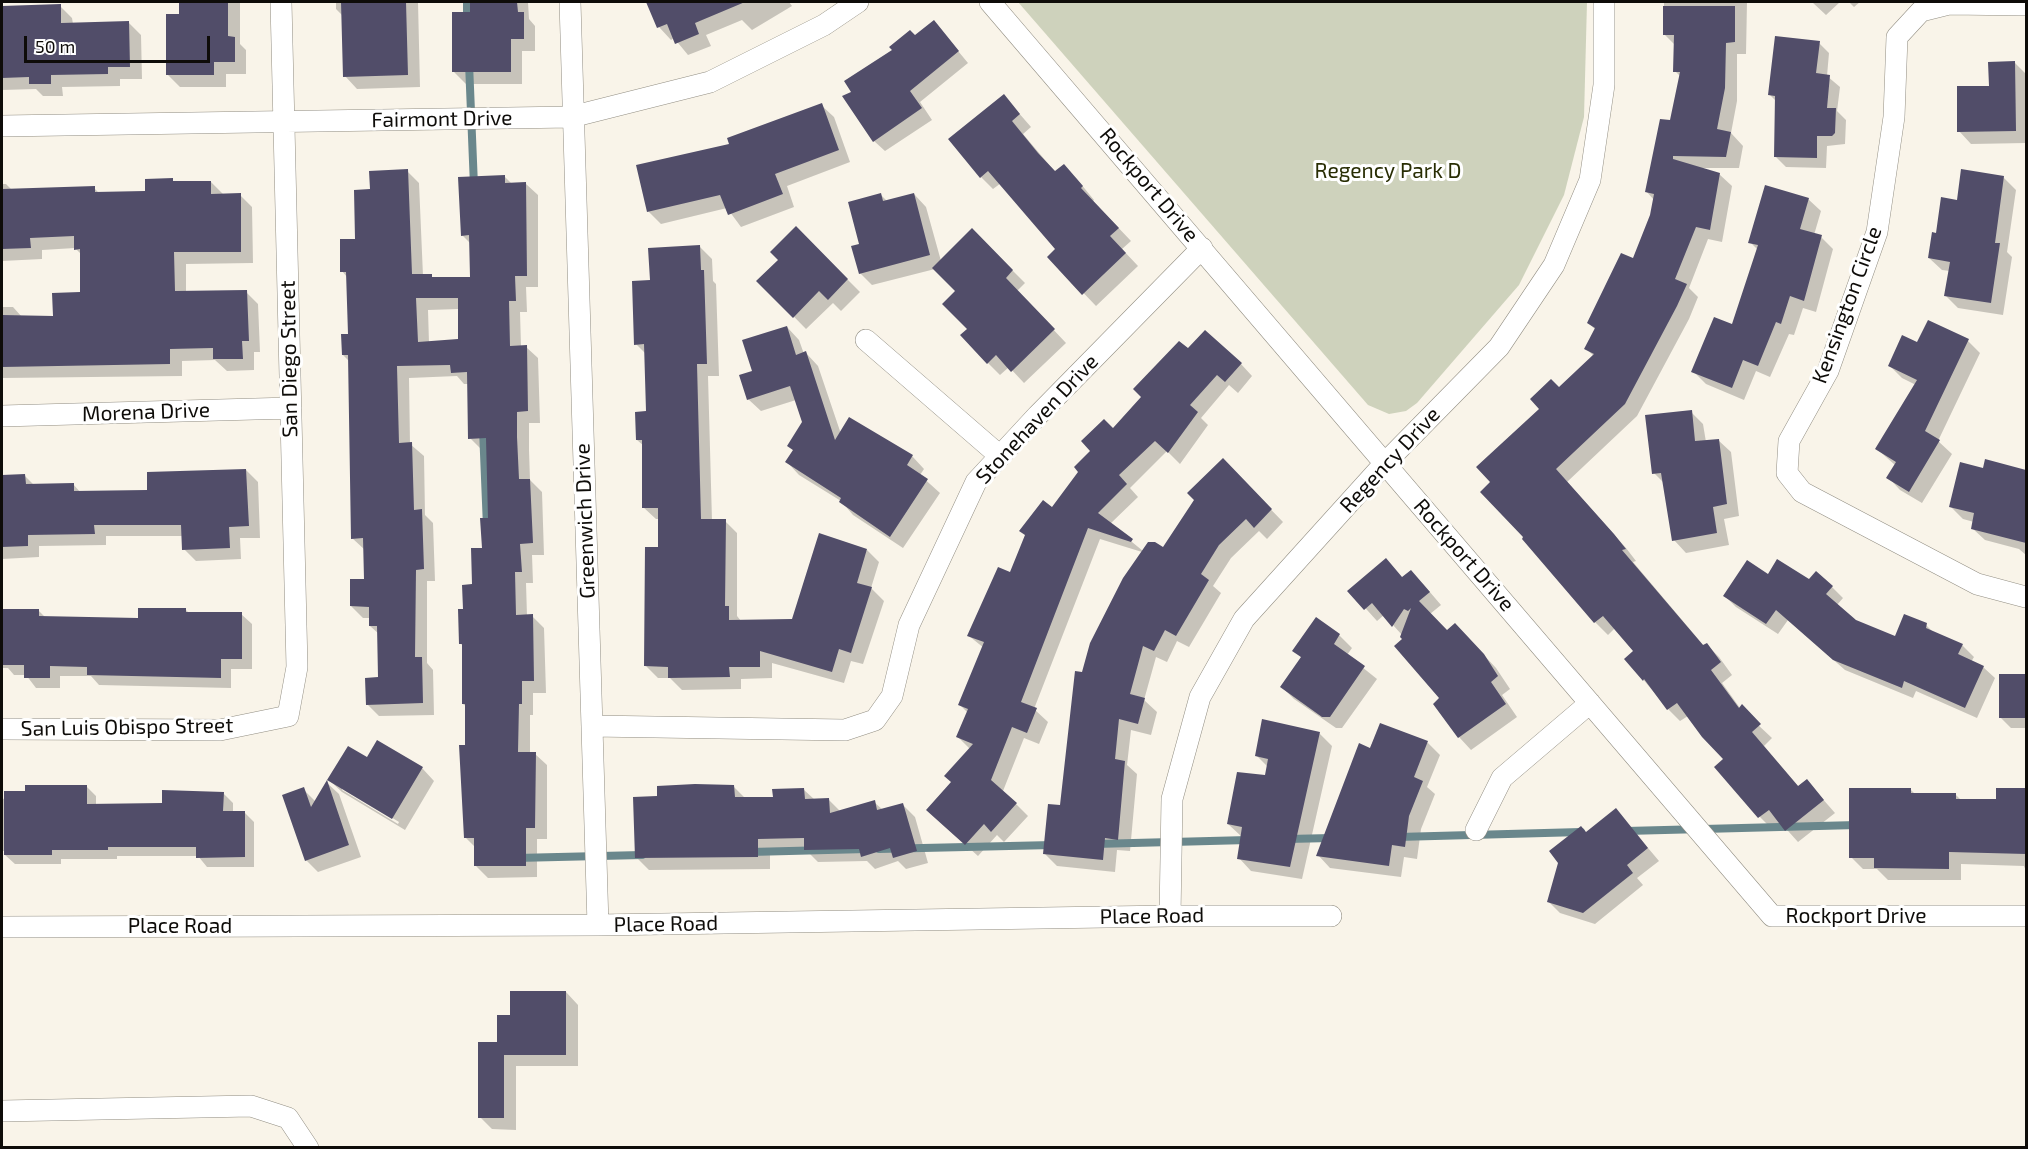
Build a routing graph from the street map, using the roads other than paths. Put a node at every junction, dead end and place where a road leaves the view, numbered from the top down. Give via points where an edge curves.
1 (281, 2) edge
2 (570, 2) edge
3 (858, 2) edge
4 (990, 2) edge
5 (1604, 2) edge
6 (2026, 5) edge
7 (572, 117) junction
8 (284, 122) junction
9 (2, 126) edge
10 (1202, 248) junction
11 (866, 340) dead end
12 (291, 408) junction
13 (2, 416) edge
14 (1000, 456) junction
15 (1385, 464) junction
16 (2026, 597) edge
17 (1590, 703) junction
18 (288, 716) joint
19 (592, 726) junction
20 (2, 729) edge
21 (1476, 830) dead end
22 (1170, 916) junction
23 (1331, 916) dead end
24 (2026, 916) edge
25 (598, 925) junction
26 (2, 927) edge
27 (2, 1111) edge
28 (308, 1148) edge

1 - 8 street, San Diego Street
2 - 7 street, Greenwich Drive
3 - 7 street, Fairmont Drive via 824,25 710,82
4 - 10 street, Rockport Drive
5 - 15 street, Regency Drive via 1604,85 1590,180 1554,265 1499,347
6 - 16 street, Kensington Circle via 1949,4 1921,11 1896,37 1894,117 1877,232 1828,371 1789,441 1788,473 1802,492 1977,584
7 - 8 street, Fairmont Drive
7 - 19 street, Greenwich Drive
8 - 9 street, Fairmont Drive
8 - 12 street, San Diego Street
10 - 14 street, Stonehaven Drive
10 - 15 street, Rockport Drive
11 - 14 street
12 - 13 street, Morena Drive
12 - 18 street, San Diego Street via 297,667
14 - 19 street, Stonehaven Drive via 971,492 909,625 892,696 874,720 845,730
15 - 17 street, Rockport Drive
15 - 22 street, Regency Drive via 1244,620 1200,697 1172,799
17 - 21 street via 1502,778
17 - 24 street, Rockport Drive via 1772,916
18 - 20 street, San Luis Obispo Street via 220,730
19 - 25 street, Greenwich Drive
22 - 23 street, Place Road
22 - 25 street, Place Road
25 - 26 street, Place Road
27 - 28 street via 251,1106 288,1118

